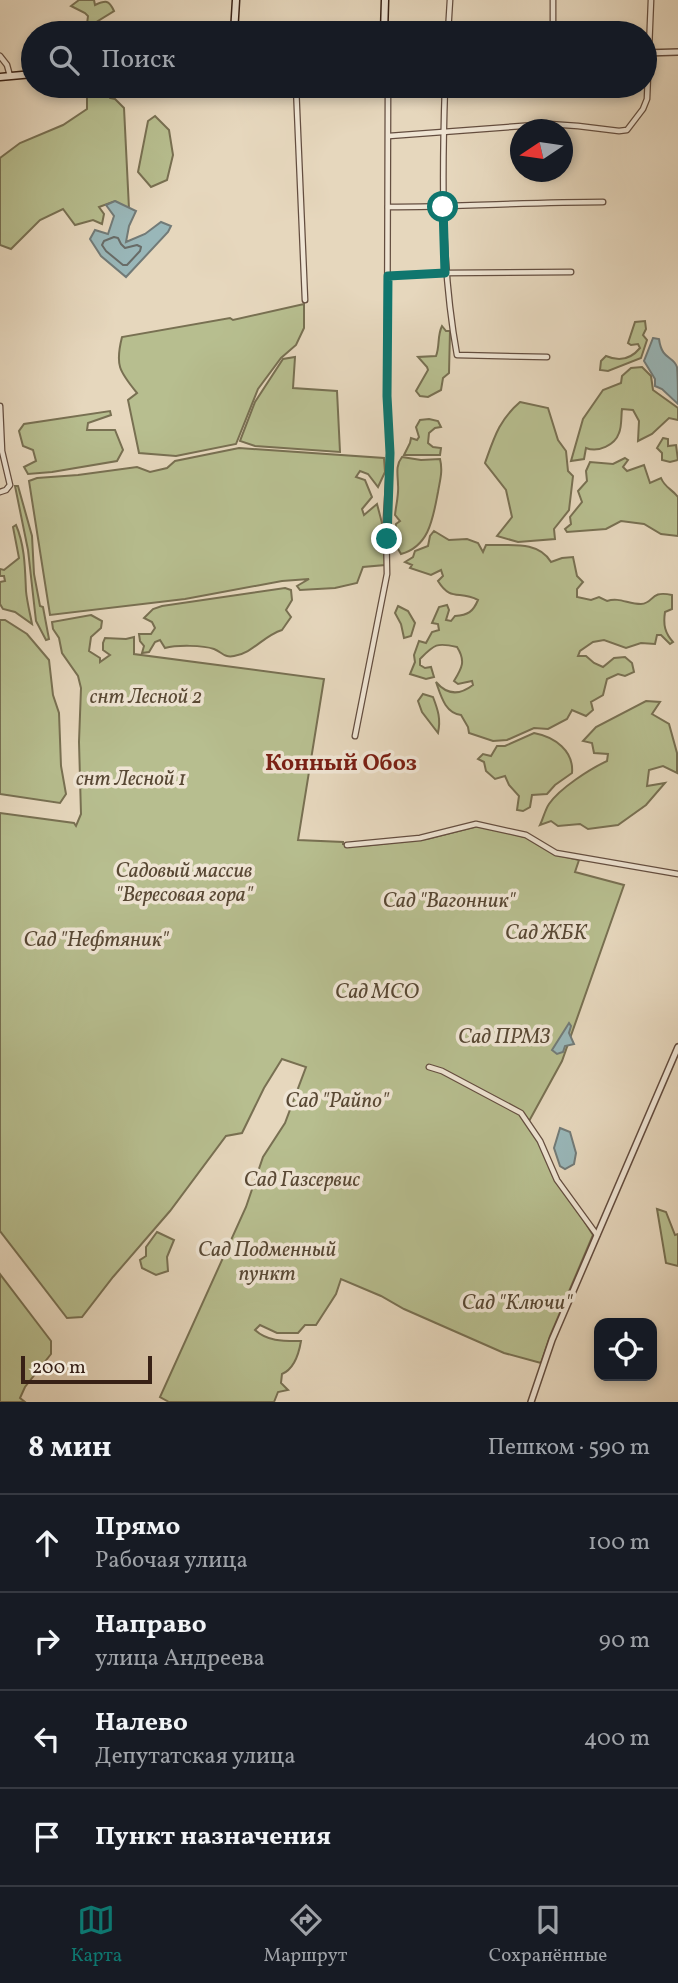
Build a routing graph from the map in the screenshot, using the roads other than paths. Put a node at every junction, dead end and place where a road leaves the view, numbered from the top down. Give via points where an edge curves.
1 (236, 0) edge
2 (385, 0) edge
3 (450, 0) edge
4 (553, 0) edge
5 (650, 0) edge
6 (235, 21) edge
7 (384, 21) edge
8 (449, 21) edge
9 (553, 21) edge
10 (649, 21) edge
11 (678, 52) edge
12 (657, 53) edge
13 (0, 56) edge
14 (21, 75) edge
15 (10, 76) junction
16 (0, 77) edge
17 (297, 98) edge
18 (388, 98) edge
19 (444, 98) edge
20 (647, 98) edge
21 (443, 133) junction
22 (389, 135) junction
23 (603, 202) dead end
24 (388, 207) junction
25 (443, 207) junction
26 (571, 272) dead end
27 (445, 273) junction
28 (388, 276) junction
29 (305, 300) dead end
30 (547, 357) dead end
31 (0, 406) edge
32 (3, 491) edge
33 (355, 736) dead end
34 (347, 845) dead end
35 (678, 874) edge
36 (678, 1046) edge
37 (429, 1067) dead end
38 (597, 1235) junction
39 (531, 1402) edge

1 - 6 main road
2 - 7 main road
3 - 8 street
4 - 9 street
5 - 10 street
11 - 12 street
13 - 15 street
14 - 15 main road
15 - 16 main road
17 - 29 street
18 - 22 street
19 - 21 street
20 - 21 street via 627,130 549,124
21 - 22 street
21 - 25 street
22 - 24 street
23 - 25 street
24 - 25 street
24 - 28 street
25 - 27 street
26 - 27 street
27 - 28 street
27 - 30 street via 457,355
28 - 33 street via 387,574
31 - 32 street via 2,451 10,485
34 - 35 street via 420,838 477,824 526,835 556,853
36 - 38 street
37 - 38 street via 521,1113 557,1180
38 - 39 street

